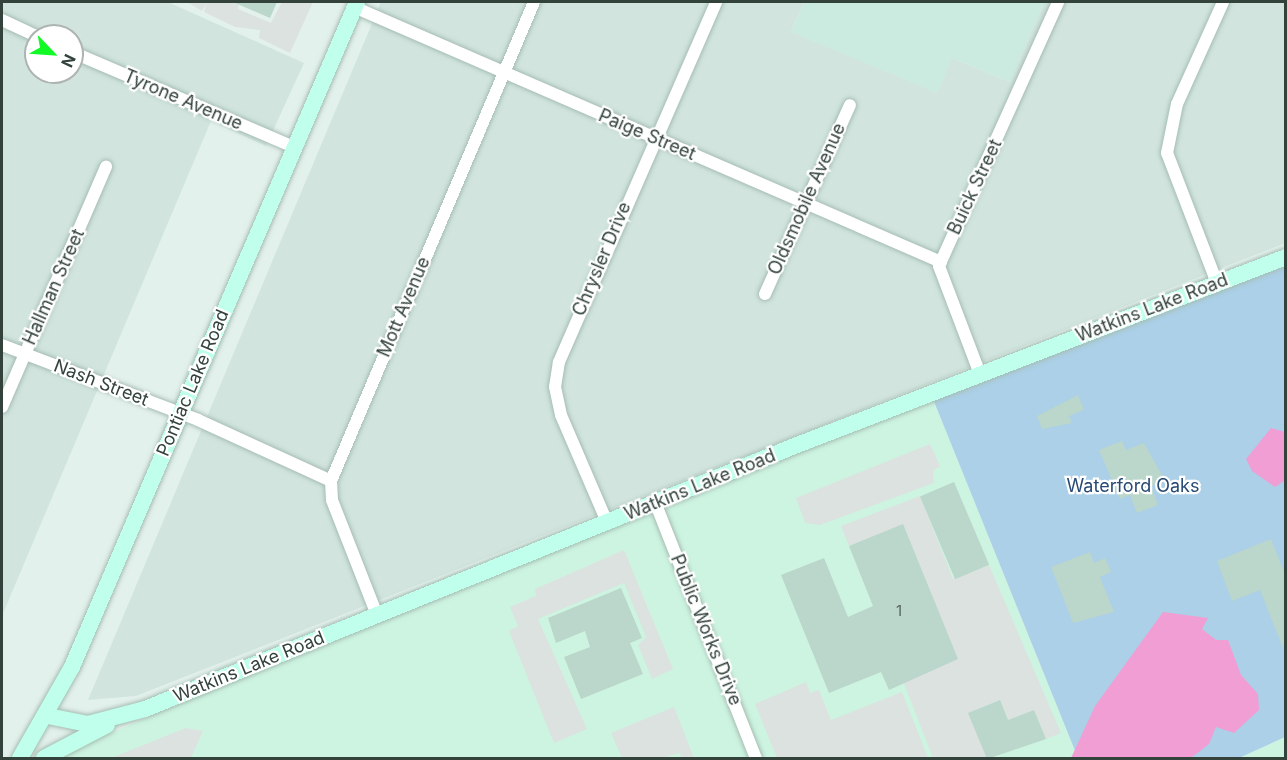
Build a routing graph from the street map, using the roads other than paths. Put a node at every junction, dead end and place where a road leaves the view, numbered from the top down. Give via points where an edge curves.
1 (534, 2) edge
2 (716, 2) edge
3 (1058, 2) edge
4 (1223, 2) edge
5 (356, 4) edge
6 (2, 20) edge
7 (24, 30) edge
8 (84, 57) edge
9 (503, 73) junction
10 (850, 105) dead end
11 (654, 139) junction
12 (294, 147) junction
13 (106, 167) dead end
14 (807, 202) junction
15 (1286, 257) edge
16 (941, 262) junction
17 (1217, 283) junction
18 (765, 294) dead end
19 (2, 345) edge
20 (25, 354) junction
21 (980, 374) junction
22 (2, 407) edge
23 (180, 413) junction
24 (331, 481) junction
25 (655, 502) junction
26 (607, 522) junction
27 (377, 615) junction
28 (48, 716) junction
29 (117, 719) junction
30 (20, 759) edge
31 (44, 759) edge
32 (756, 759) edge

1 - 9 street, Mott Avenue
2 - 11 street, Chrysler Drive
3 - 16 street, Buick Street
4 - 17 street via 1177,104 1167,153
5 - 9 street, Paige Street
5 - 12 street, Pontiac Lake Road
6 - 7 street
8 - 12 street, Tyrone Avenue
9 - 11 street, Paige Street
9 - 24 street, Mott Avenue
10 - 14 street, Oldsmobile Avenue
11 - 14 street, Paige Street
11 - 26 street, Chrysler Drive via 568,340 555,387 561,415
12 - 23 street, Pontiac Lake Road
13 - 20 street, Hallman Street
14 - 16 street, Paige Street
14 - 18 street, Oldsmobile Avenue
15 - 17 street, Watkins Lake Road
16 - 21 street
17 - 21 street, Watkins Lake Road
19 - 20 street, Nash Street
20 - 22 street, Hallman Street
20 - 23 street, Nash Street
21 - 25 street, Watkins Lake Road
23 - 24 street, Nash Street
23 - 28 street, Pontiac Lake Road
24 - 27 street via 332,500
25 - 26 street, Watkins Lake Road
25 - 32 street, Public Works Drive
26 - 27 street, Watkins Lake Road
27 - 29 street, Watkins Lake Road
28 - 29 street, Watkins Lake Road via 81,724
28 - 30 street, Pontiac Lake Road
29 - 31 street, Watkins Lake Road

